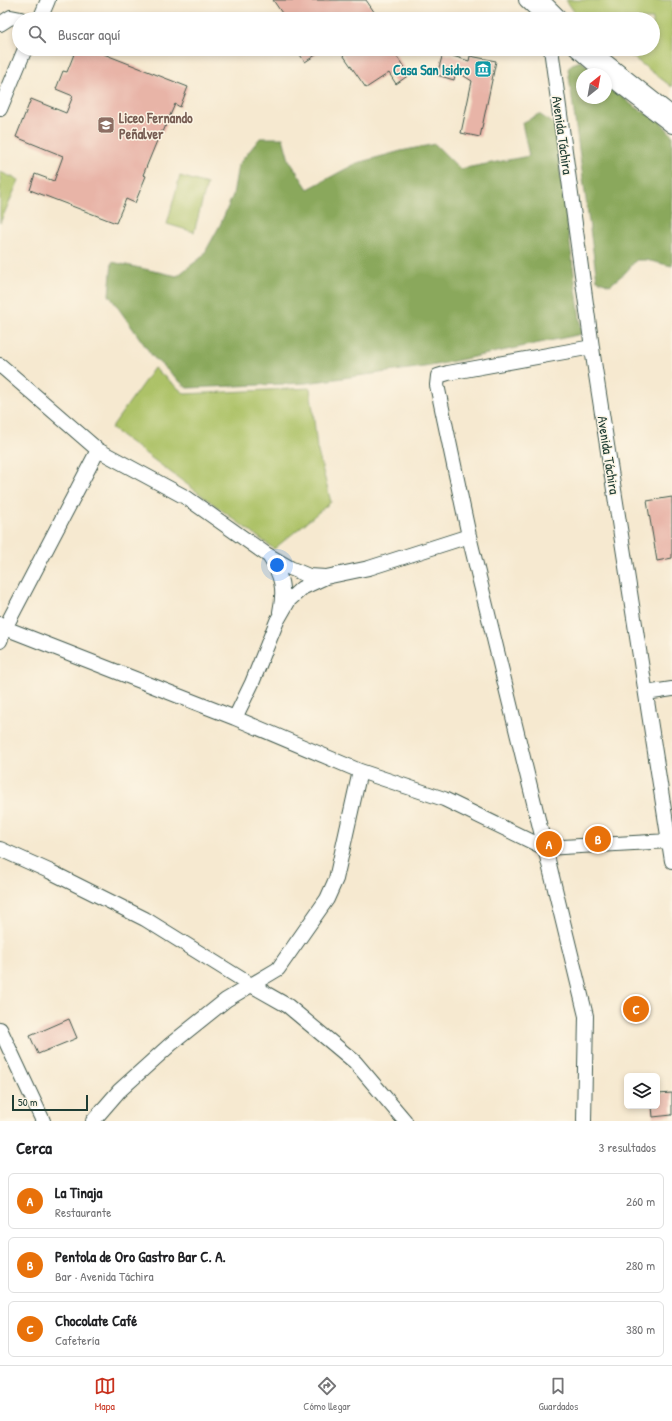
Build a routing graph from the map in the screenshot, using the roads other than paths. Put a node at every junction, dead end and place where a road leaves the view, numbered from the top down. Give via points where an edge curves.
1 (48, 0) edge
2 (526, 0) edge
3 (538, 0) edge
4 (546, 11) edge
5 (43, 12) edge
6 (12, 17) edge
7 (0, 24) edge
8 (22, 56) edge
9 (552, 56) edge
10 (584, 56) edge
11 (599, 56) edge
12 (599, 68) edge
13 (612, 79) edge
14 (0, 109) edge
15 (672, 114) edge
16 (672, 126) edge
17 (592, 347) junction
18 (0, 365) edge
19 (98, 450) junction
20 (469, 536) junction
21 (269, 556) junction
22 (326, 577) junction
23 (277, 621) junction
24 (1, 630) edge
25 (672, 689) edge
26 (646, 693) junction
27 (235, 718) junction
28 (360, 772) junction
29 (669, 841) junction
30 (544, 848) junction
31 (0, 849) edge
32 (672, 861) edge
33 (251, 985) junction
34 (0, 1029) edge
35 (43, 1121) edge
36 (93, 1121) edge
37 (405, 1121) edge
38 (584, 1121) edge

1 - 5 street
2 - 4 street
3 - 4 street
6 - 7 street
8 - 14 street
9 - 17 street, Avenida Táchira
10 - 12 street
11 - 15 street
13 - 16 street
17 - 20 street via 438,376 437,385
17 - 26 street, Avenida Táchira
18 - 19 street
19 - 21 street via 187,498
19 - 24 street
20 - 22 street via 369,568
20 - 30 street
21 - 22 street via 309,576
21 - 23 street via 278,570 281,582 282,601
22 - 23 street via 302,588 289,600
23 - 27 street
24 - 27 street
25 - 26 street
26 - 29 street, Avenida Táchira
27 - 28 street
28 - 30 street via 444,799
28 - 33 street via 336,879 327,899 278,969
29 - 30 street
29 - 32 street, Avenida Táchira
30 - 38 street via 586,1016
31 - 33 street via 145,919
33 - 36 street via 226,1000 166,1048 119,1091
33 - 37 street via 288,1006 355,1062
34 - 35 street

